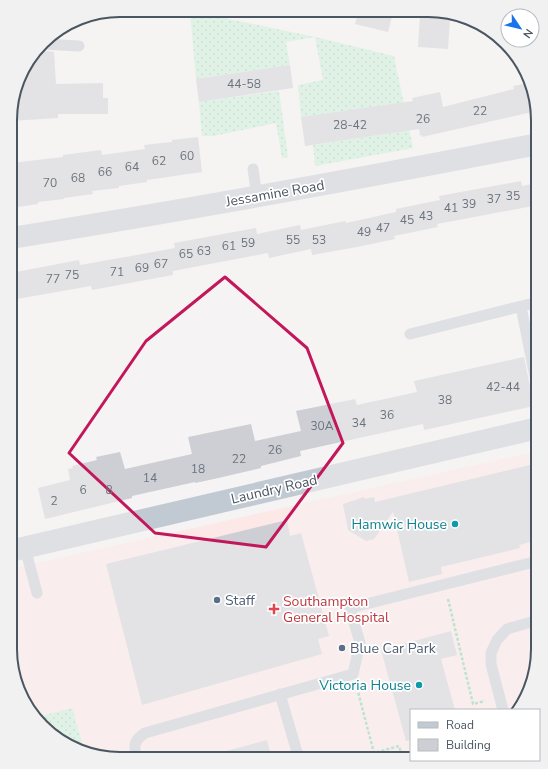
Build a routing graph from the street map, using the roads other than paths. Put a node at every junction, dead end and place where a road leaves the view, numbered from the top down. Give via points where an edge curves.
1 (51, 44) edge
2 (79, 46) dead end
3 (531, 145) edge
4 (253, 169) dead end
5 (257, 197) junction
6 (17, 237) edge
7 (531, 304) edge
8 (521, 307) junction
9 (410, 334) dead end
10 (531, 357) edge
11 (531, 430) edge
12 (18, 549) edge
13 (531, 563) edge
14 (37, 593) dead end
15 (531, 622) edge
16 (280, 694) junction
17 (503, 709) edge
18 (135, 752) edge
19 (297, 752) edge

1 - 2 lane
3 - 5 street, Jessamine Road
4 - 5 lane
5 - 6 street, Jessamine Road
7 - 8 lane
8 - 9 lane
8 - 10 lane
11 - 12 street, Laundry Road
12 - 14 lane
13 - 16 lane via 350,608 360,643 353,674
15 - 17 lane via 507,629 497,640 491,653 491,664
16 - 18 lane via 145,733 134,743
16 - 19 lane

